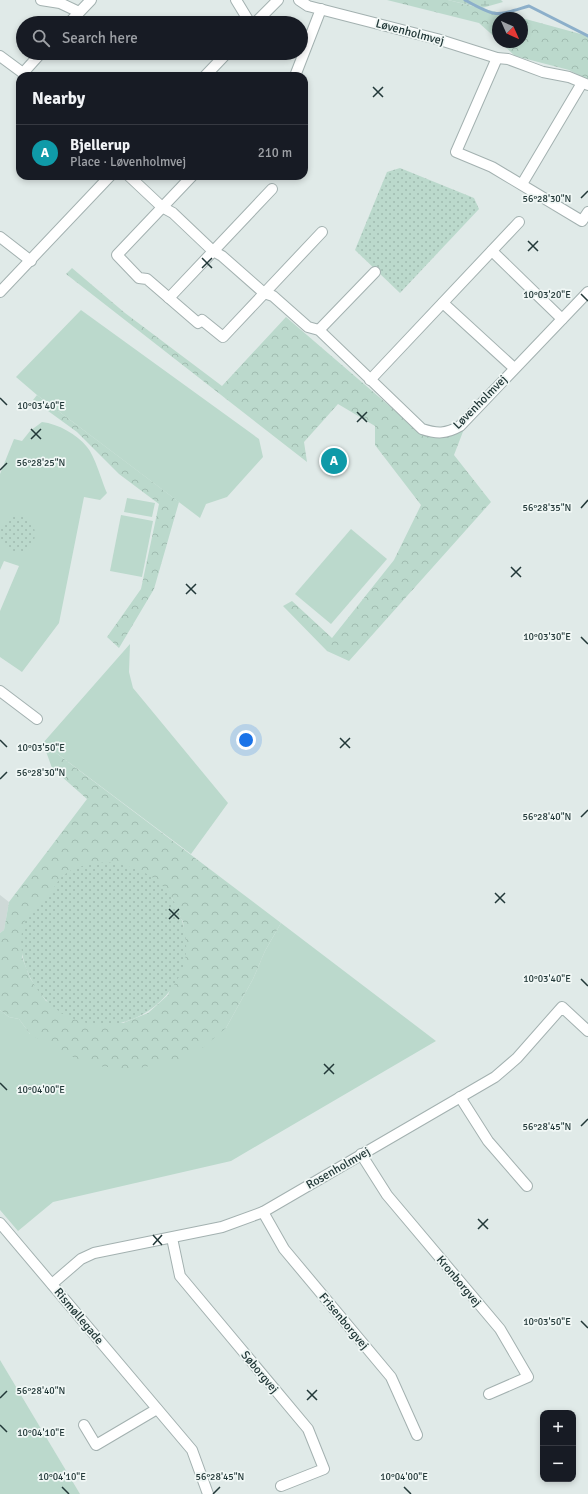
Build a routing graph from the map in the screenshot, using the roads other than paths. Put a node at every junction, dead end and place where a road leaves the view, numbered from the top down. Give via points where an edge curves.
1 (41, 0) edge
2 (91, 0) edge
3 (236, 0) edge
4 (278, 0) edge
5 (299, 0) edge
6 (321, 9) junction
7 (79, 12) junction
8 (75, 16) edge
9 (246, 16) edge
10 (262, 16) edge
11 (308, 42) edge
12 (0, 56) edge
13 (497, 58) junction
14 (36, 60) edge
15 (220, 60) edge
16 (301, 60) edge
17 (22, 72) edge
18 (27, 72) edge
19 (209, 72) edge
20 (297, 72) edge
21 (585, 84) edge
22 (106, 180) edge
23 (133, 180) edge
24 (188, 180) edge
25 (522, 184) junction
26 (272, 189) dead end
27 (162, 207) junction
28 (588, 212) edge
29 (519, 222) dead end
30 (322, 232) dead end
31 (0, 236) edge
32 (213, 251) junction
33 (492, 251) junction
34 (31, 261) junction
35 (375, 272) dead end
36 (0, 292) edge
37 (588, 292) edge
38 (264, 293) junction
39 (169, 298) junction
40 (443, 303) junction
41 (562, 319) junction
42 (319, 330) junction
43 (514, 368) junction
44 (370, 380) junction
45 (0, 691) edge
46 (37, 719) dead end
47 (588, 1031) edge
48 (460, 1097) junction
49 (361, 1154) junction
50 (527, 1186) dead end
51 (263, 1212) junction
52 (0, 1222) edge
53 (172, 1238) junction
54 (52, 1284) junction
55 (489, 1394) dead end
56 (157, 1408) junction
57 (84, 1425) dead end
58 (417, 1435) dead end
59 (281, 1486) dead end
60 (208, 1494) edge

1 - 7 street via 60,3
2 - 7 street
3 - 9 street
4 - 10 street
5 - 6 street, Løvenholmvej via 308,6
6 - 11 street
6 - 13 street, Løvenholmvej via 437,39
7 - 8 street
12 - 17 street
13 - 21 street, Løvenholmvej via 508,58
13 - 25 street via 456,152 492,167
14 - 18 street
15 - 19 street
16 - 20 street
21 - 25 street, Løvenholmvej
22 - 34 street
23 - 27 street, Løvenholmvej
24 - 27 street
25 - 28 street via 582,221
26 - 32 street
27 - 32 street, Løvenholmvej via 173,213
27 - 39 street via 117,255 139,278 147,279
29 - 33 street
30 - 38 street
31 - 34 street
32 - 38 street, Løvenholmvej
32 - 39 street
33 - 40 street
33 - 41 street
34 - 36 street
35 - 42 street
37 - 41 street, Løvenholmvej
38 - 39 street via 223,337 202,320 198,322
38 - 42 street, Løvenholmvej via 273,296 308,327
40 - 43 street, Løvenholmvej
40 - 44 street
41 - 43 street, Løvenholmvej
42 - 44 street, Løvenholmvej
43 - 44 street, Løvenholmvej via 460,426 448,433 435,434 422,429
45 - 46 street
47 - 48 street, Rosenholmvej via 562,1007 517,1058 495,1077
48 - 49 street, Rosenholmvej
48 - 50 street via 488,1141
49 - 51 street, Rosenholmvej
49 - 55 street, Kronborgvej via 387,1195 500,1329 528,1377
51 - 53 street, Rosenholmvej via 222,1227
51 - 58 street, Frisenborgvej via 284,1250 391,1377
52 - 54 street, Rismøllegade
53 - 54 street, Rosenholmvej via 94,1253 81,1259
53 - 59 street, Søborgvej via 180,1276 308,1428 324,1469
54 - 56 street, Rismøllegade
56 - 57 street via 96,1445
56 - 60 street, Rismøllegade via 192,1450

